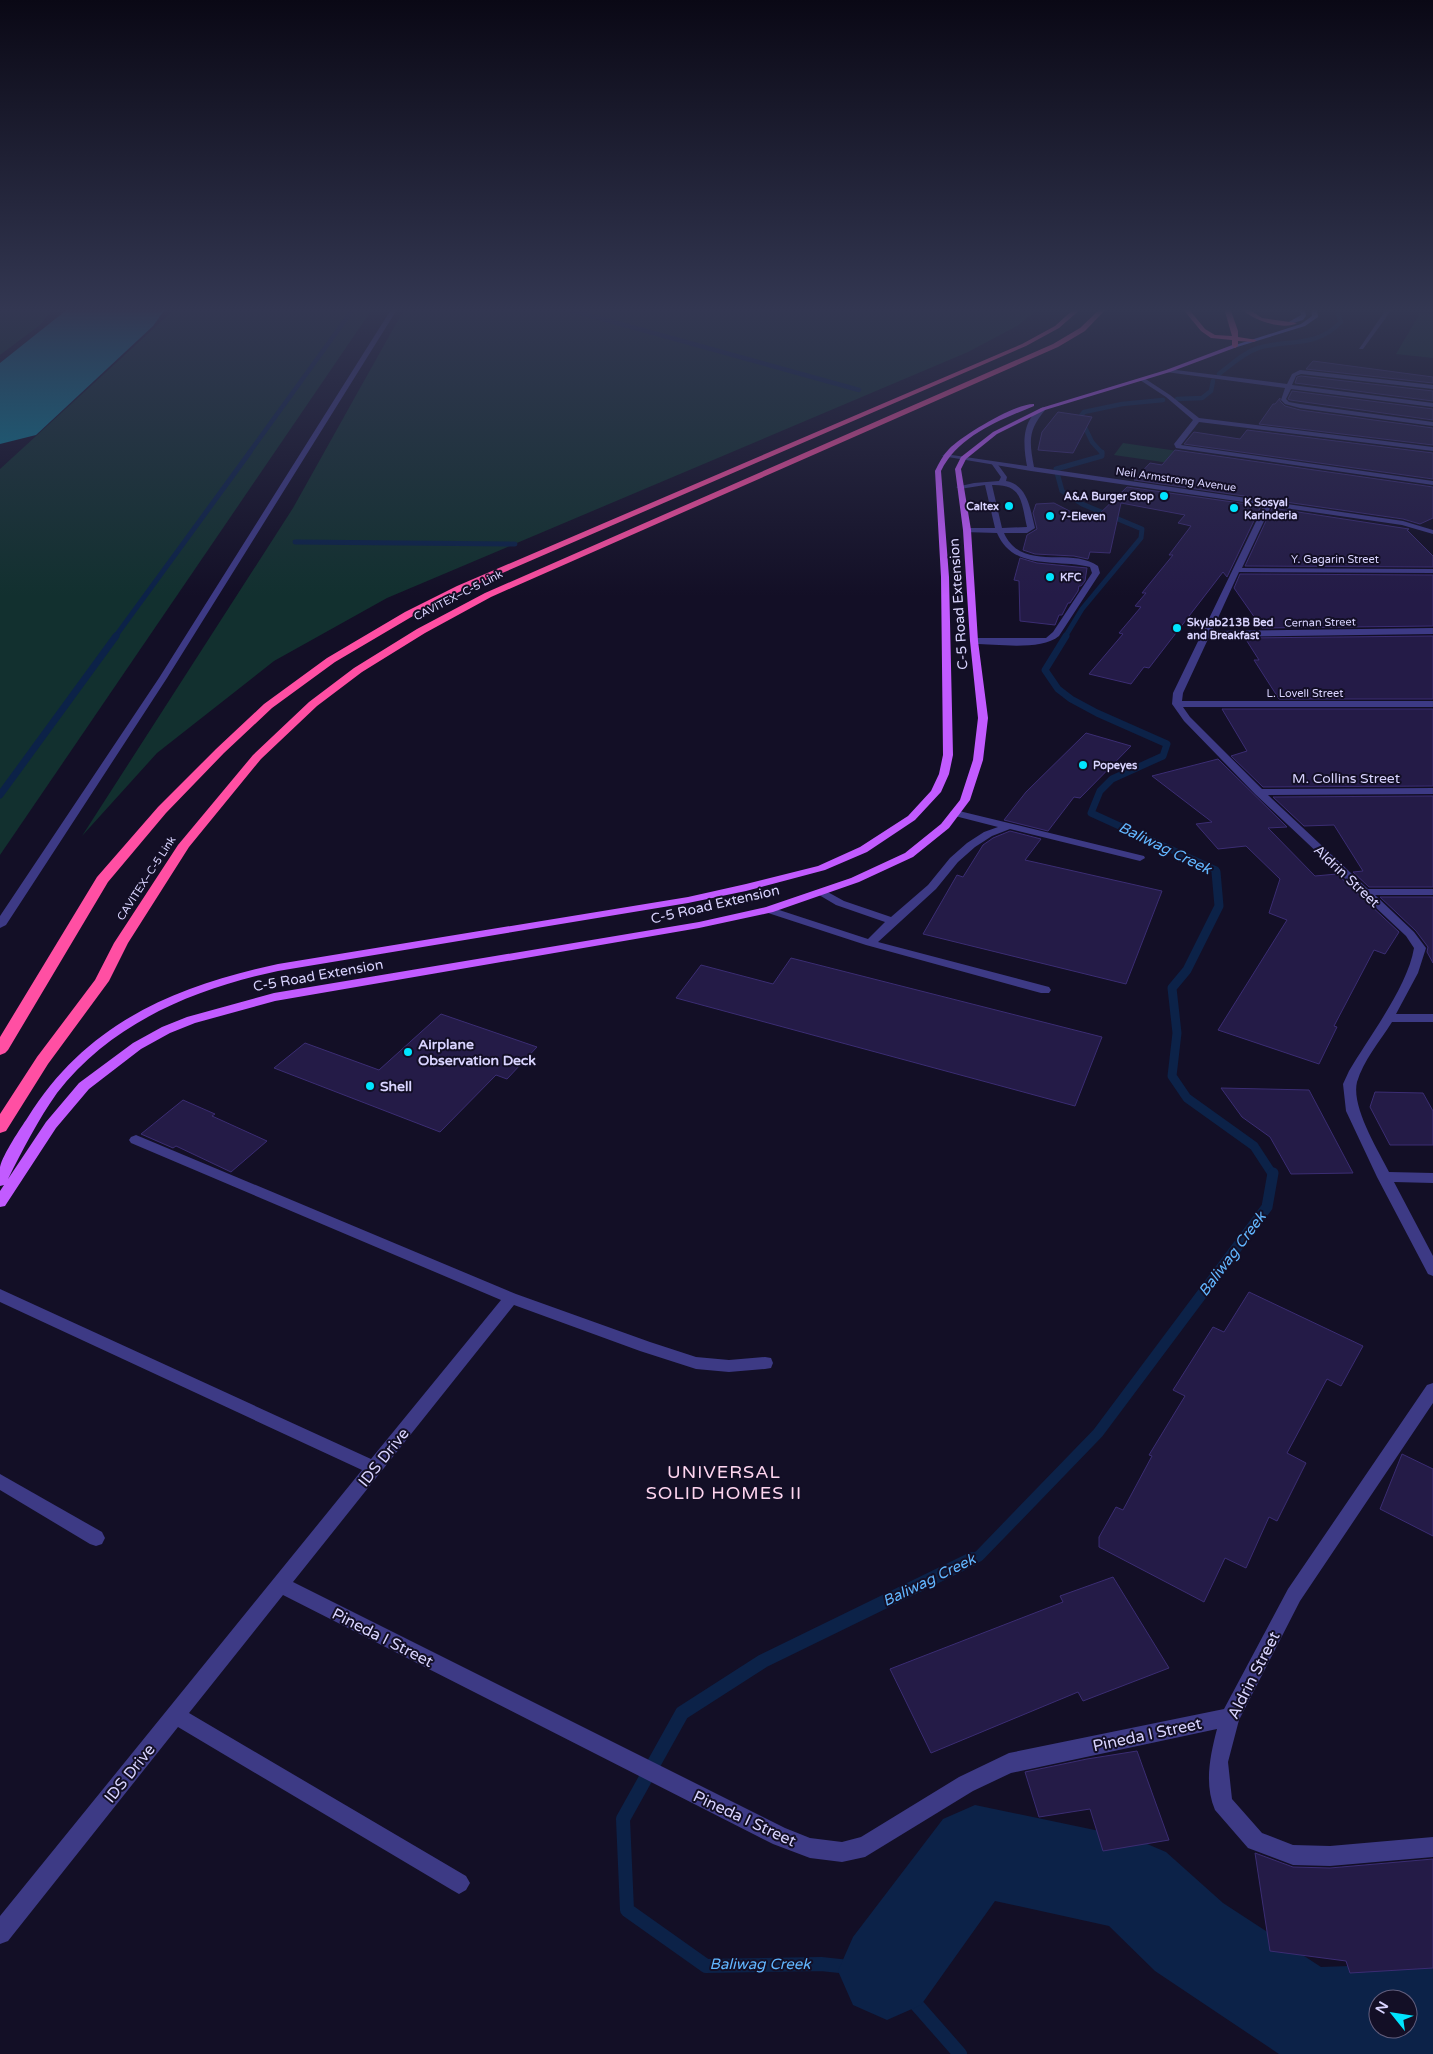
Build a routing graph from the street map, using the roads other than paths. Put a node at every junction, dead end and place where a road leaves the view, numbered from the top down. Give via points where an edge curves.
1 (335, 404) edge
2 (889, 404) edge
3 (924, 404) edge
4 (1034, 404) edge
5 (1060, 404) edge
6 (1177, 404) edge
7 (1290, 404) edge
8 (1043, 409) junction
9 (1197, 420) junction
10 (1433, 424) edge
11 (1433, 449) edge
12 (945, 456) junction
13 (963, 458) junction
14 (994, 463) junction
15 (1031, 469) junction
16 (1002, 482) junction
17 (1433, 482) edge
18 (988, 483) junction
19 (960, 487) junction
20 (1268, 504) junction
21 (967, 530) junction
22 (998, 530) junction
23 (1433, 532) edge
24 (1237, 570) junction
25 (1433, 571) edge
26 (1433, 632) edge
27 (1207, 634) junction
28 (974, 641) junction
29 (1177, 704) junction
30 (1433, 704) edge
31 (1433, 791) edge
32 (1258, 792) junction
33 (955, 812) junction
34 (1010, 826) junction
35 (1140, 858) dead end
36 (820, 892) junction
37 (1365, 892) junction
38 (1433, 892) edge
39 (769, 910) junction
40 (893, 921) junction
41 (0, 925) edge
42 (870, 943) junction
43 (1045, 990) dead end
44 (1387, 1018) junction
45 (1433, 1018) edge
46 (0, 1050) edge
47 (0, 1126) edge
48 (136, 1140) dead end
49 (1384, 1177) junction
50 (1433, 1178) edge
51 (0, 1180) edge
52 (0, 1202) edge
53 (1433, 1270) edge
54 (0, 1295) edge
55 (511, 1298) junction
56 (765, 1363) dead end
57 (1433, 1390) edge
58 (374, 1468) junction
59 (0, 1481) edge
60 (96, 1538) dead end
61 (280, 1585) junction
62 (175, 1715) junction
63 (1230, 1717) junction
64 (1433, 1847) edge
65 (459, 1883) dead end
66 (0, 1933) edge

1 - 41 street via 163,678
2 - 46 highway, CAVITEX–C-5 Link via 460,588 377,631 310,674 268,706 220,751 162,810 102,880
3 - 47 highway, CAVITEX–C-5 Link via 488,596 421,631 335,687 292,722 257,757 184,846 121,943 102,981 42,1061
4 - 12 main road via 992,422
5 - 8 main road
6 - 9 street
7 - 10 street
8 - 13 main road via 995,433
8 - 15 street via 1028,426 1026,444
9 - 11 street
9 - 17 street via 1177,444 1178,447
12 - 13 street, Neil Armstrong Avenue
12 - 51 main road, C-5 Road Extension via 938,471 945,576 948,755 943,778 933,794 912,817 882,840 831,865 681,902 317,960 197,988 159,1005 107,1037 54,1090 16,1148
13 - 14 street, Neil Armstrong Avenue
13 - 19 main road, C-5 Road Extension via 958,469
14 - 15 street, Neil Armstrong Avenue
14 - 16 street via 1004,477
15 - 20 street, Neil Armstrong Avenue
16 - 18 street
16 - 22 street via 1019,489 1031,528 1027,531
18 - 19 street
18 - 22 street
19 - 21 main road, C-5 Road Extension
20 - 23 street, Neil Armstrong Avenue via 1403,523
20 - 24 street
21 - 22 street
21 - 28 main road, C-5 Road Extension
22 - 28 street via 1020,556 1079,562 1094,566 1096,573 1049,640
24 - 25 street, Y. Gagarin Street
24 - 27 street
26 - 27 street, Cernan Street
27 - 29 street via 1178,693
28 - 33 main road, C-5 Road Extension via 983,718 971,786
29 - 30 street, L. Lovell Street
29 - 32 street, Aldrin Street
31 - 32 street, M. Collins Street
32 - 37 street, Aldrin Street
33 - 34 street
33 - 36 main road, C-5 Road Extension via 945,826 908,854 855,880
34 - 35 street
34 - 40 street via 971,845 932,887
36 - 39 main road, C-5 Road Extension
36 - 40 street via 840,903
37 - 38 street
37 - 44 street, Aldrin Street via 1410,934 1420,948 1419,960
39 - 42 street
39 - 52 main road, C-5 Road Extension via 699,926 274,997 191,1020 137,1046 84,1086 50,1125
40 - 42 street
42 - 43 street
44 - 45 street
44 - 49 street, Aldrin Street via 1354,1071 1350,1084 1353,1111
48 - 55 street
49 - 50 street
49 - 53 street, Aldrin Street
54 - 58 street
55 - 56 street via 696,1363 729,1366
55 - 58 street, IDS Drive
57 - 63 street, Aldrin Street via 1294,1595
58 - 61 street, IDS Drive
59 - 60 street
61 - 62 street, IDS Drive
61 - 63 street, Pineda I Street via 780,1837 810,1848 842,1852 865,1847 966,1784 1009,1763
62 - 65 street
62 - 66 street, IDS Drive
63 - 64 street, Aldrin Street via 1218,1762 1222,1803 1255,1841 1293,1854 1330,1856

